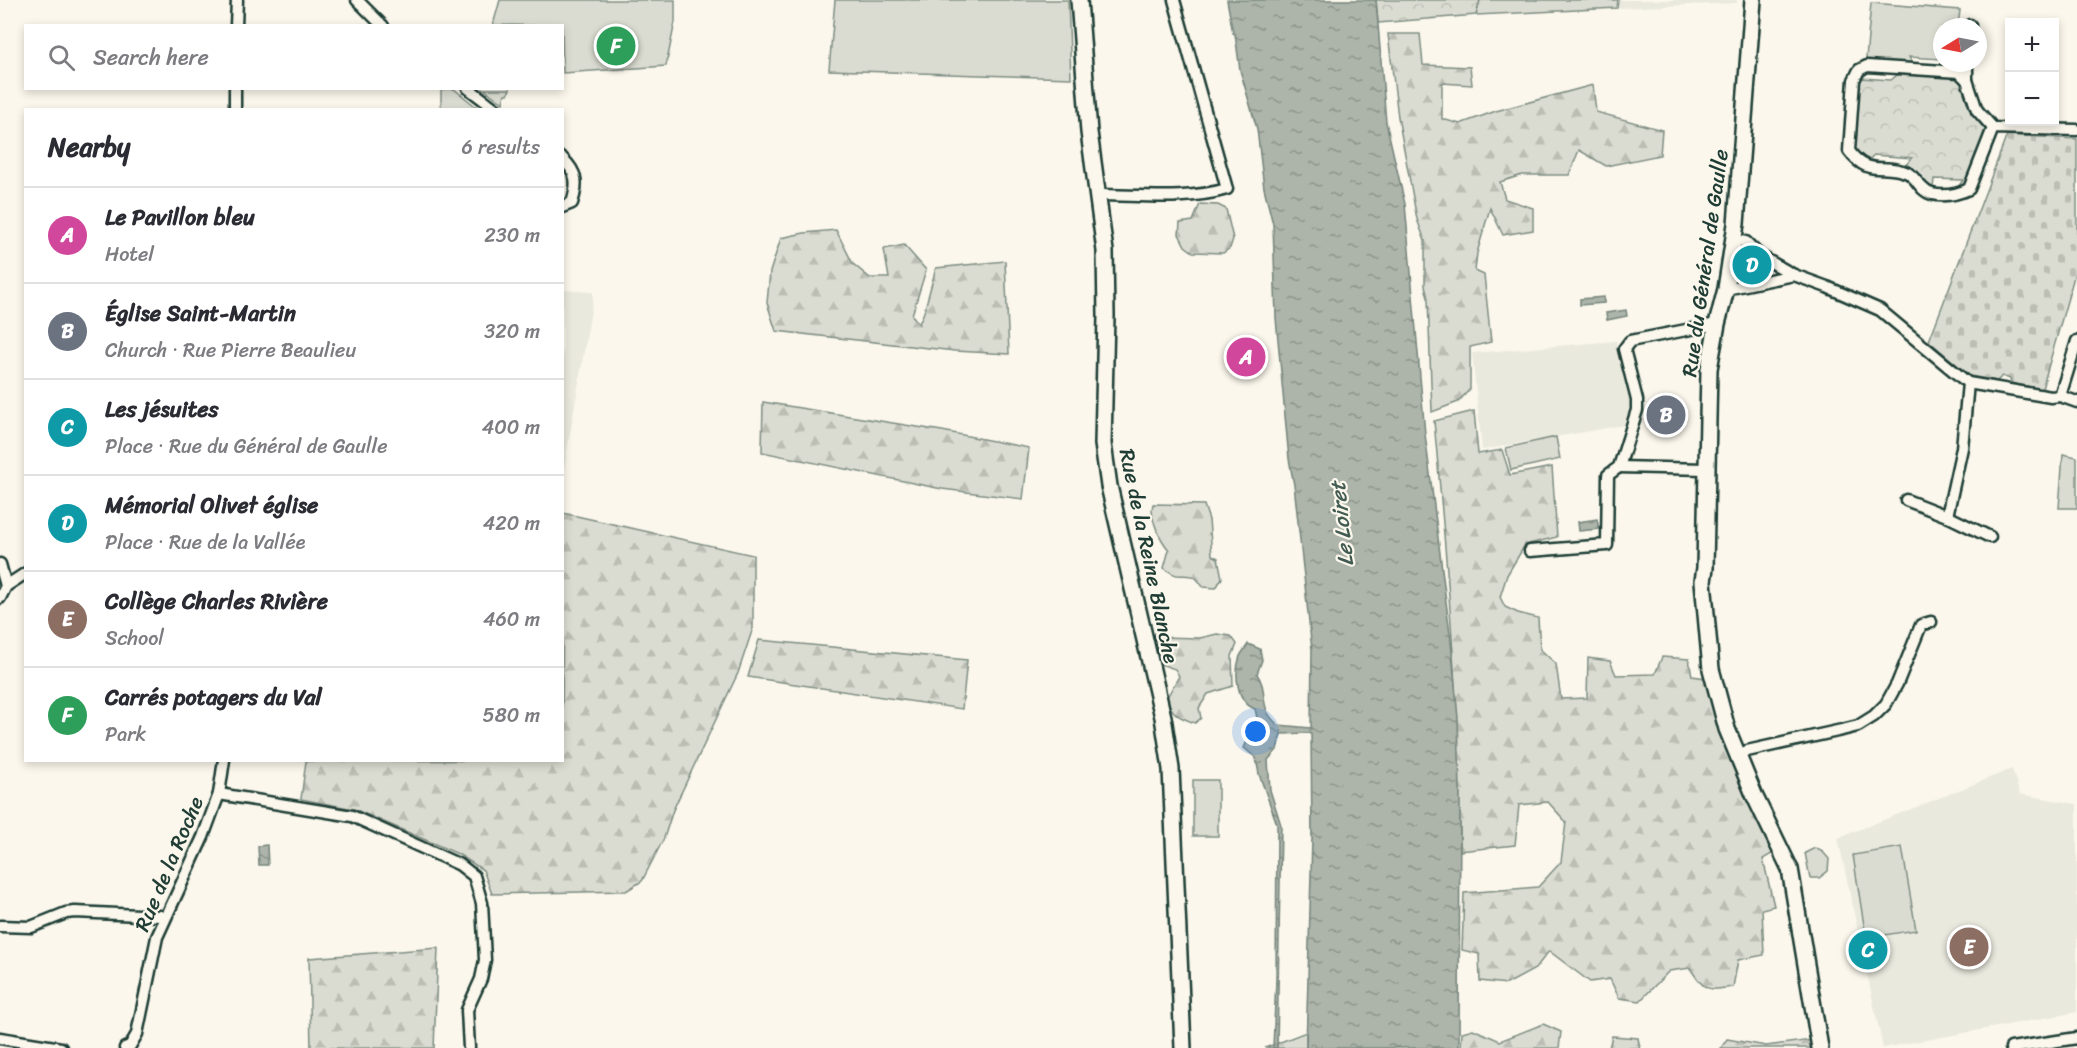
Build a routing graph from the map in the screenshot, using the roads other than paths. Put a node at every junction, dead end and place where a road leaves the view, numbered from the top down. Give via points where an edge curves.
1 (237, 0) edge
2 (357, 0) edge
3 (1078, 0) edge
4 (1174, 0) edge
5 (1753, 0) edge
6 (236, 24) edge
7 (381, 24) edge
8 (1967, 72) edge
9 (1967, 80) junction
10 (235, 90) edge
11 (471, 90) edge
12 (235, 108) edge
13 (494, 108) edge
14 (1993, 128) junction
15 (2077, 130) edge
16 (564, 160) edge
17 (1098, 195) junction
18 (564, 206) edge
19 (1734, 239) junction
20 (1794, 275) junction
21 (1726, 289) junction
22 (1717, 324) junction
23 (2077, 340) edge
24 (1968, 383) junction
25 (2060, 396) junction
26 (2077, 402) edge
27 (1619, 467) junction
28 (1706, 469) junction
29 (1906, 500) dead end
30 (1947, 516) junction
31 (1990, 537) dead end
32 (1530, 551) dead end
33 (0, 564) edge
34 (24, 574) edge
35 (6, 586) junction
36 (0, 598) edge
37 (1931, 622) dead end
38 (1740, 754) junction
39 (224, 762) edge
40 (219, 794) junction
41 (165, 918) junction
42 (0, 926) edge
43 (0, 1038) edge
44 (2077, 1038) edge
45 (127, 1047) edge
46 (61, 1048) edge
47 (469, 1048) edge
48 (1183, 1048) edge
49 (1820, 1048) edge
50 (1828, 1048) edge
51 (2011, 1048) edge

1 - 6 street
2 - 7 street
3 - 17 main road, Rue de la Reine Blanche
4 - 17 street via 1227,189 1191,195
5 - 19 main road, Rue du Général de Gaulle
8 - 9 street
9 - 14 street via 1977,110
9 - 14 street via 1959,72 1943,69 1867,66 1859,70 1854,80 1849,151 1868,168 1893,168 1911,175 1931,194 1958,194 1969,189
10 - 12 street
11 - 13 street
14 - 15 street
16 - 18 street via 574,173 577,188 572,203
17 - 48 main road, Rue de la Reine Blanche via 1105,251 1103,444 1171,770
19 - 20 street via 1746,242 1760,256
19 - 21 main road, Rue du Général de Gaulle
20 - 21 street
20 - 24 street via 1880,310
21 - 22 main road, Rue du Général de Gaulle
22 - 27 street via 1630,341 1623,349 1637,410
22 - 28 main road, Rue du Général de Gaulle via 1708,369
23 - 25 street
24 - 25 street
24 - 30 street via 1962,448
25 - 26 street
27 - 28 street
27 - 32 street via 1608,475 1607,545
28 - 38 main road, Rue du Général de Gaulle via 1703,581 1711,669 1727,729
29 - 30 street
30 - 31 street
33 - 35 street
34 - 35 street
35 - 36 street
37 - 38 street via 1921,625 1897,684 1874,716 1858,726
38 - 49 main road, Rue du Général de Gaulle via 1790,869
38 - 50 main road, Rue du Général de Gaulle via 1799,867
39 - 40 street, Rue de la Roche
40 - 41 street, Rue de la Roche
40 - 47 street via 352,816 460,865 474,876 482,903 484,960 481,979 467,1010
41 - 42 street via 75,912 30,927
41 - 45 street, Rue de la Roche via 157,937 137,1034
43 - 46 street
44 - 51 street

